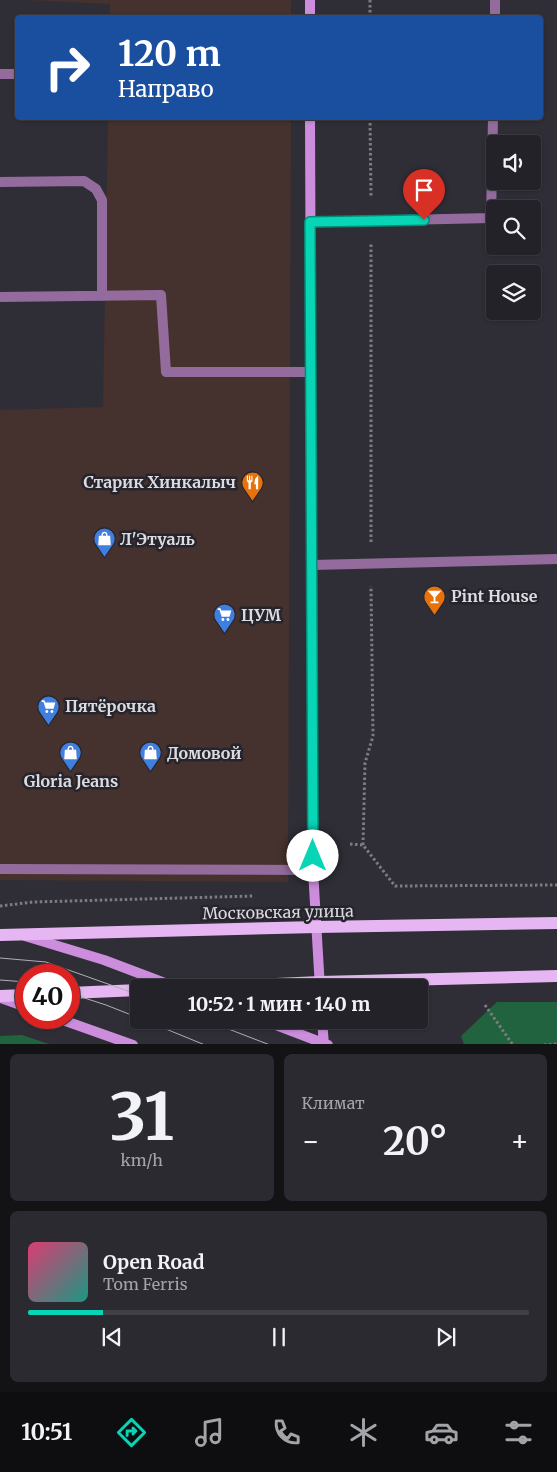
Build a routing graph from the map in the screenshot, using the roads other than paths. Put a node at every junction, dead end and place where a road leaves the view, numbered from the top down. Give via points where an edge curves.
1 (310, 0) edge
2 (495, 0) edge
3 (310, 15) edge
4 (495, 15) edge
5 (0, 74) edge
6 (15, 74) edge
7 (310, 120) edge
8 (493, 120) edge
9 (0, 182) edge
10 (310, 222) junction
11 (102, 296) junction
12 (0, 297) edge
13 (311, 372) junction
14 (557, 559) edge
15 (312, 565) junction
16 (0, 869) edge
17 (313, 870) junction
18 (557, 924) edge
19 (317, 927) junction
20 (18, 935) junction
21 (0, 936) edge
22 (557, 976) edge
23 (154, 979) edge
24 (320, 979) edge
25 (428, 981) edge
26 (130, 990) edge
27 (80, 993) edge
28 (15, 996) edge
29 (0, 997) edge
30 (15, 1002) edge
31 (80, 1026) edge
32 (286, 1029) edge
33 (323, 1029) edge
34 (133, 1044) edge
35 (325, 1044) edge

1 - 3 street
2 - 4 lane
5 - 6 lane
7 - 10 street
8 - 10 lane via 491,218
9 - 11 lane via 84,181 96,189 102,200
10 - 13 street
11 - 12 lane
11 - 13 lane via 161,295 166,372
13 - 15 street
14 - 15 lane
15 - 17 street
16 - 17 lane
17 - 19 street
18 - 19 main road, Московская улица
19 - 20 main road, Московская улица
19 - 24 street
20 - 21 main road, Московская улица
20 - 23 street via 104,960
22 - 25 main road
26 - 27 main road
28 - 29 main road
29 - 30 street
31 - 34 street
32 - 35 street
33 - 35 street

